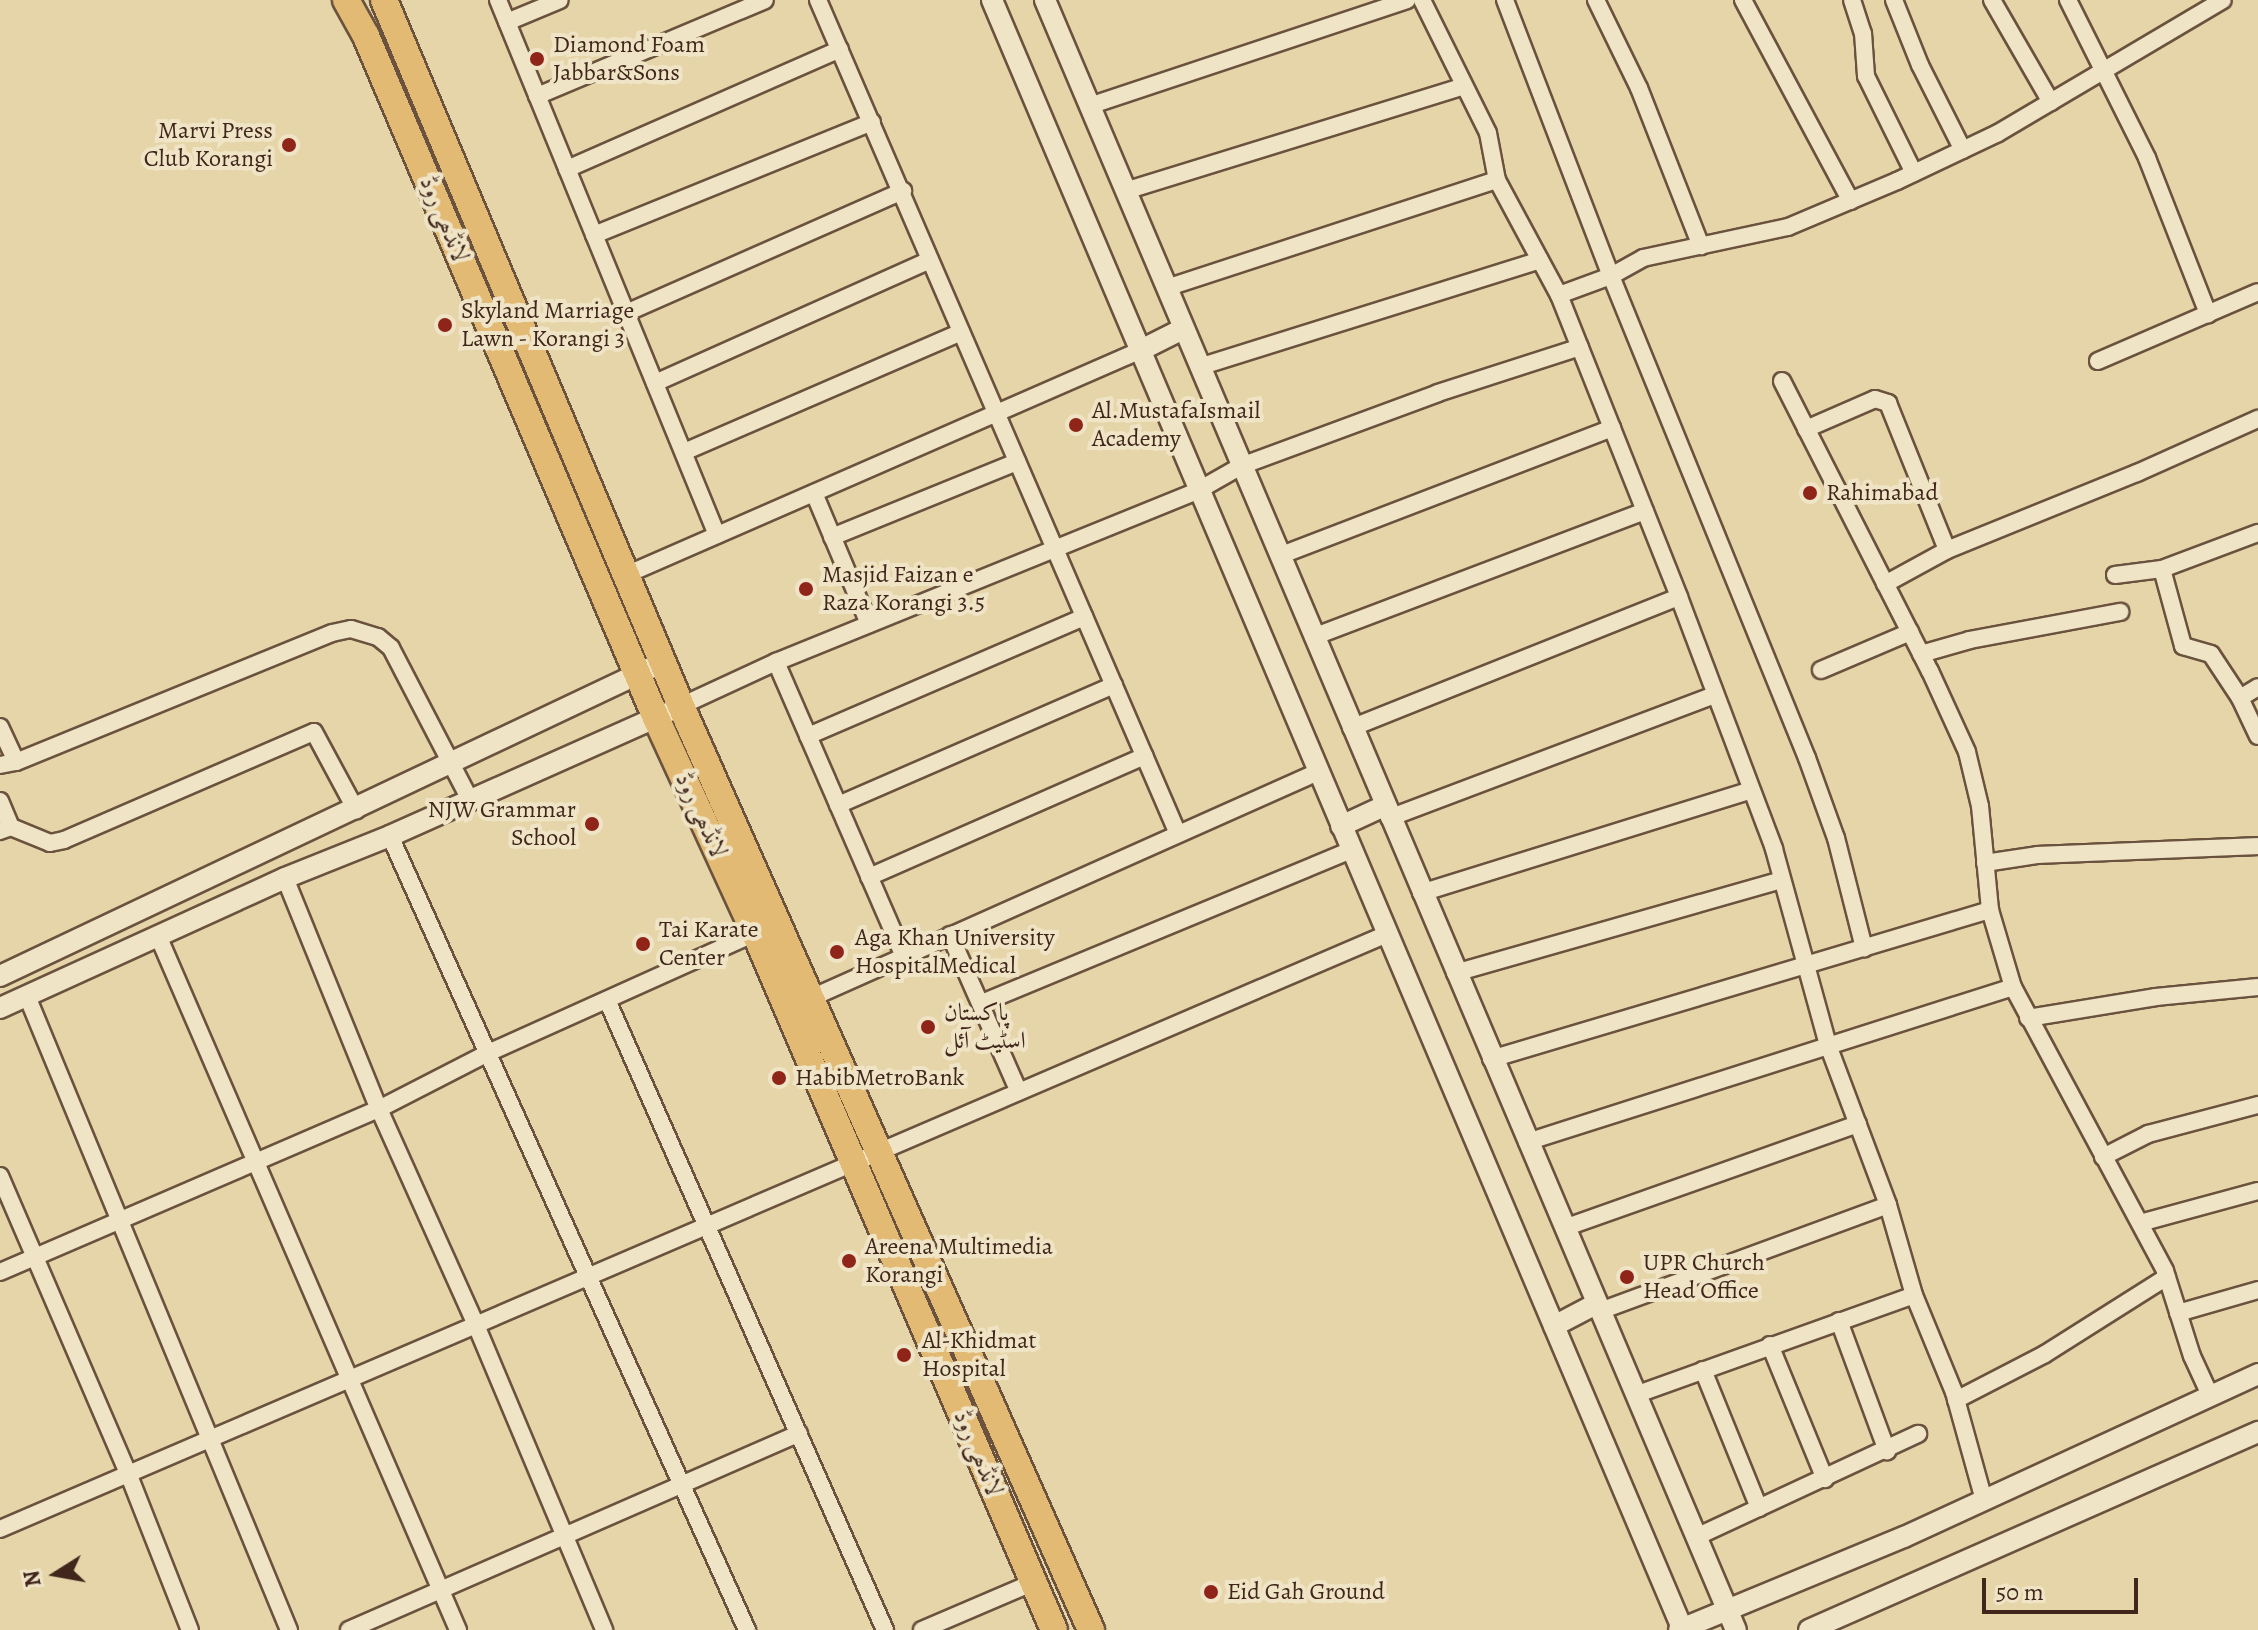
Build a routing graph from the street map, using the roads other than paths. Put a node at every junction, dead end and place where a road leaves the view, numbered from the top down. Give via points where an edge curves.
1 (346, 0) edge
2 (384, 0) edge
3 (498, 0) edge
4 (560, 0) edge
5 (765, 0) edge
6 (818, 0) edge
7 (992, 0) edge
8 (1045, 0) edge
9 (1407, 0) edge
10 (1422, 0) edge
11 (1505, 0) edge
12 (1596, 0) edge
13 (1743, 0) edge
14 (1852, 0) edge
15 (1894, 0) edge
16 (1992, 0) edge
17 (2068, 0) edge
18 (2223, 0) edge
19 (507, 22) junction
20 (840, 49) junction
21 (2101, 72) junction
22 (1464, 86) junction
23 (537, 96) junction
24 (2051, 102) junction
25 (1089, 106) junction
26 (872, 122) junction
27 (1963, 150) junction
28 (567, 169) junction
29 (1914, 173) junction
30 (1497, 180) junction
31 (903, 191) junction
32 (1125, 191) junction
33 (1851, 201) junction
34 (594, 235) junction
35 (1701, 246) junction
36 (930, 260) junction
37 (1540, 260) junction
38 (1611, 276) junction
39 (1166, 288) junction
40 (2258, 292) edge
41 (1559, 295) junction
42 (626, 313) junction
43 (2208, 314) junction
44 (1183, 329) junction
45 (961, 332) junction
46 (1580, 347) junction
47 (1139, 351) junction
48 (2098, 361) dead end
49 (1199, 367) junction
50 (1782, 381) dead end
51 (655, 383) junction
52 (1000, 415) junction
53 (2258, 419) edge
54 (1612, 428) junction
55 (1806, 429) junction
56 (684, 452) junction
57 (1017, 462) junction
58 (1241, 466) junction
59 (1199, 490) junction
60 (814, 493) junction
61 (1645, 511) junction
62 (2258, 533) edge
63 (717, 535) junction
64 (832, 537) junction
65 (1053, 549) junction
66 (1947, 550) junction
67 (1279, 556) junction
68 (2162, 569) junction
69 (628, 574) junction
70 (2115, 575) dead end
71 (1885, 584) junction
72 (1679, 597) junction
73 (2120, 612) dead end
74 (1084, 617) junction
75 (869, 624) junction
76 (1910, 632) junction
77 (1313, 637) junction
78 (1921, 654) junction
79 (663, 662) junction
80 (776, 662) junction
81 (1821, 670) dead end
82 (637, 673) junction
83 (1114, 685) junction
84 (2258, 687) edge
85 (1715, 695) junction
86 (2240, 698) junction
87 (681, 706) junction
88 (656, 718) junction
89 (0, 727) edge
90 (1351, 728) junction
91 (808, 736) junction
92 (2258, 736) edge
93 (1145, 756) junction
94 (451, 763) junction
95 (8, 764) edge
96 (1318, 772) junction
97 (1749, 791) junction
98 (470, 800) junction
99 (0, 801) edge
100 (838, 805) junction
101 (356, 810) junction
102 (1387, 812) junction
103 (1341, 826) junction
104 (6, 829) edge
105 (1178, 834) junction
106 (390, 836) junction
107 (2258, 846) edge
108 (1352, 850) junction
109 (1985, 863) junction
110 (869, 877) junction
111 (285, 878) junction
112 (1782, 880) junction
113 (1421, 893) junction
114 (1990, 910) junction
115 (755, 933) junction
116 (1387, 934) junction
117 (950, 935) junction
118 (159, 938) junction
119 (1864, 948) junction
120 (904, 956) junction
121 (1805, 965) junction
122 (1455, 973) junction
123 (0, 976) edge
124 (2013, 987) junction
125 (2258, 987) edge
126 (27, 996) junction
127 (811, 998) junction
128 (607, 1000) junction
129 (982, 1003) junction
130 (0, 1008) edge
131 (2028, 1018) junction
132 (1828, 1045) junction
133 (488, 1053) junction
134 (1491, 1059) junction
135 (1019, 1092) junction
136 (2258, 1105) edge
137 (379, 1109) junction
138 (1858, 1124) junction
139 (1527, 1142) junction
140 (2103, 1157) junction
141 (865, 1158) junction
142 (257, 1162) junction
143 (0, 1176) edge
144 (2258, 1191) edge
145 (1888, 1205) junction
146 (118, 1220) junction
147 (2140, 1223) junction
148 (705, 1226) junction
149 (1564, 1228) junction
150 (35, 1258) junction
151 (0, 1272) edge
152 (588, 1277) junction
153 (2167, 1277) junction
154 (2258, 1290) edge
155 (1914, 1295) junction
156 (1598, 1307) junction
157 (2178, 1313) junction
158 (1839, 1321) junction
159 (476, 1325) junction
160 (1554, 1326) junction
161 (1770, 1345) junction
162 (1703, 1370) junction
163 (2258, 1374) edge
164 (349, 1379) junction
165 (1635, 1395) junction
166 (2210, 1395) junction
167 (1956, 1400) junction
168 (2258, 1432) edge
169 (799, 1433) junction
170 (1918, 1434) dead end
171 (210, 1439) junction
172 (1887, 1451) junction
173 (128, 1473) junction
174 (1825, 1479) junction
175 (682, 1483) junction
176 (1984, 1500) junction
177 (1759, 1508) junction
178 (0, 1529) edge
179 (562, 1535) junction
180 (1696, 1537) junction
181 (1034, 1582) junction
182 (439, 1588) junction
183 (1727, 1609) junction
184 (1682, 1629) edge
185 (190, 1630) edge
186 (289, 1630) edge
187 (349, 1630) edge
188 (458, 1630) edge
189 (604, 1630) edge
190 (747, 1630) edge
191 (885, 1630) edge
192 (922, 1630) edge
193 (1054, 1630) edge
194 (1091, 1630) edge
195 (1736, 1630) edge
196 (1809, 1630) edge

1 - 82 main road, لانڈھی روڈ via 366,36
2 - 69 main road, لانڈھی روڈ
3 - 19 street
4 - 19 street
5 - 23 street
6 - 20 street
7 - 47 street
8 - 25 street
9 - 25 street
10 - 22 street
11 - 38 street
12 - 35 street via 1639,88
13 - 33 street
14 - 29 street via 1863,33 1866,76
15 - 27 street
16 - 24 street
17 - 21 street
18 - 21 street
19 - 23 street
20 - 26 street
20 - 28 street
21 - 24 street
21 - 43 street via 2147,158
22 - 30 street via 1488,133
22 - 32 street
23 - 28 street
24 - 27 street
25 - 32 street
26 - 31 street
26 - 34 street
27 - 29 street
28 - 34 street
29 - 33 street
30 - 37 street
30 - 39 street
31 - 36 street
31 - 42 street
32 - 39 street
33 - 35 street via 1788,227
34 - 42 street
35 - 38 street via 1643,258
36 - 45 street
36 - 51 street
37 - 41 street
37 - 49 street
38 - 41 street
38 - 119 street via 1807,758 1836,838
39 - 44 street
40 - 43 street
41 - 46 street
42 - 51 street
43 - 48 street
44 - 47 street
44 - 49 street
45 - 52 street
45 - 56 street
46 - 54 street
46 - 58 street
47 - 52 street
47 - 59 street
49 - 58 street
50 - 55 street
51 - 56 street
52 - 57 street
52 - 60 street
53 - 66 street
54 - 61 street
54 - 67 street
55 - 66 street via 1875,399 1888,403
55 - 71 street
56 - 63 street
57 - 64 street
57 - 65 street
58 - 59 street
58 - 67 street
59 - 65 street
59 - 96 street
60 - 63 street
60 - 64 street
61 - 72 street
61 - 77 street
62 - 68 street
63 - 69 street
64 - 75 street
65 - 74 street
65 - 75 street
66 - 71 street
67 - 77 street
68 - 70 street
68 - 86 street via 2183,646 2211,654
69 - 79 main road, لانڈھی روڈ
71 - 76 street
72 - 85 street
72 - 90 street
73 - 78 street
74 - 83 street
74 - 91 street
75 - 80 street
76 - 78 street
76 - 81 street
77 - 90 street
78 - 109 street via 1967,752 1980,806
79 - 82 street
79 - 87 main road, لانڈھی روڈ
80 - 87 street
80 - 91 street
82 - 88 main road, لانڈھی روڈ
82 - 94 street
83 - 93 street
83 - 100 street
84 - 86 street
85 - 97 street
85 - 102 street
86 - 92 street
87 - 88 street
87 - 127 main road, لانڈھی روڈ
88 - 98 street
88 - 115 main road, لانڈھی روڈ
89 - 95 street
90 - 102 street
91 - 100 street
93 - 105 street
93 - 110 street
94 - 95 street via 391,648 378,637 351,629
94 - 98 street
94 - 101 street
96 - 103 street
96 - 105 street
97 - 112 street
97 - 113 street
98 - 106 street
99 - 104 street
100 - 110 street
101 - 104 street via 314,732 64,840 50,843
101 - 123 street
102 - 103 street
102 - 113 street
103 - 108 street
105 - 117 street
106 - 111 street
106 - 133 street
107 - 109 street via 2038,855
108 - 116 street
108 - 129 street
109 - 114 street
110 - 120 street
111 - 118 street
111 - 137 street
112 - 121 street
112 - 122 street
113 - 122 street
114 - 119 street
114 - 124 street
115 - 128 street
115 - 141 main road, لانڈھی روڈ
116 - 135 street
116 - 160 street
117 - 120 street
117 - 129 street
118 - 126 street
118 - 142 street
119 - 121 street
120 - 127 street
121 - 132 street
121 - 134 street
122 - 134 street
124 - 131 street
124 - 132 street
125 - 131 street
126 - 130 street
126 - 146 street
127 - 141 main road, لانڈھی روڈ
128 - 133 street
128 - 148 street
129 - 135 street
131 - 140 street
132 - 138 street
132 - 139 street
133 - 137 street
133 - 152 street
134 - 139 street
135 - 141 street
136 - 140 street via 2148,1134
137 - 142 street
137 - 159 street
138 - 145 street
138 - 149 street
139 - 149 street
140 - 147 street
141 - 148 street
141 - 181 main road, لانڈھی روڈ
141 - 194 main road, لانڈھی روڈ
142 - 146 street
142 - 164 street
143 - 150 street
144 - 147 street
145 - 155 street
145 - 156 street
146 - 150 street
146 - 171 street
147 - 153 street
148 - 152 street
148 - 169 street
149 - 156 street
150 - 151 street
150 - 173 street
152 - 159 street
152 - 175 street
153 - 157 street
153 - 167 street via 2045,1354
154 - 157 street
155 - 158 street
155 - 167 street
156 - 160 street
156 - 165 street
157 - 166 street
158 - 161 street
158 - 172 street
159 - 164 street
159 - 179 street
160 - 184 street
161 - 162 street
161 - 174 street
162 - 165 street
162 - 177 street
163 - 166 street
164 - 171 street
164 - 182 street
165 - 180 street
166 - 176 street
167 - 176 street
168 - 196 street
169 - 175 street
169 - 191 street
170 - 172 street
171 - 173 street
171 - 186 street
172 - 174 street
173 - 178 street
173 - 185 street
174 - 177 street
175 - 179 street
175 - 190 street
176 - 183 street
177 - 180 street
179 - 182 street
179 - 189 street
180 - 183 street
181 - 192 street
181 - 193 main road, لانڈھی روڈ
182 - 187 street
182 - 188 street
183 - 184 street
183 - 195 street

